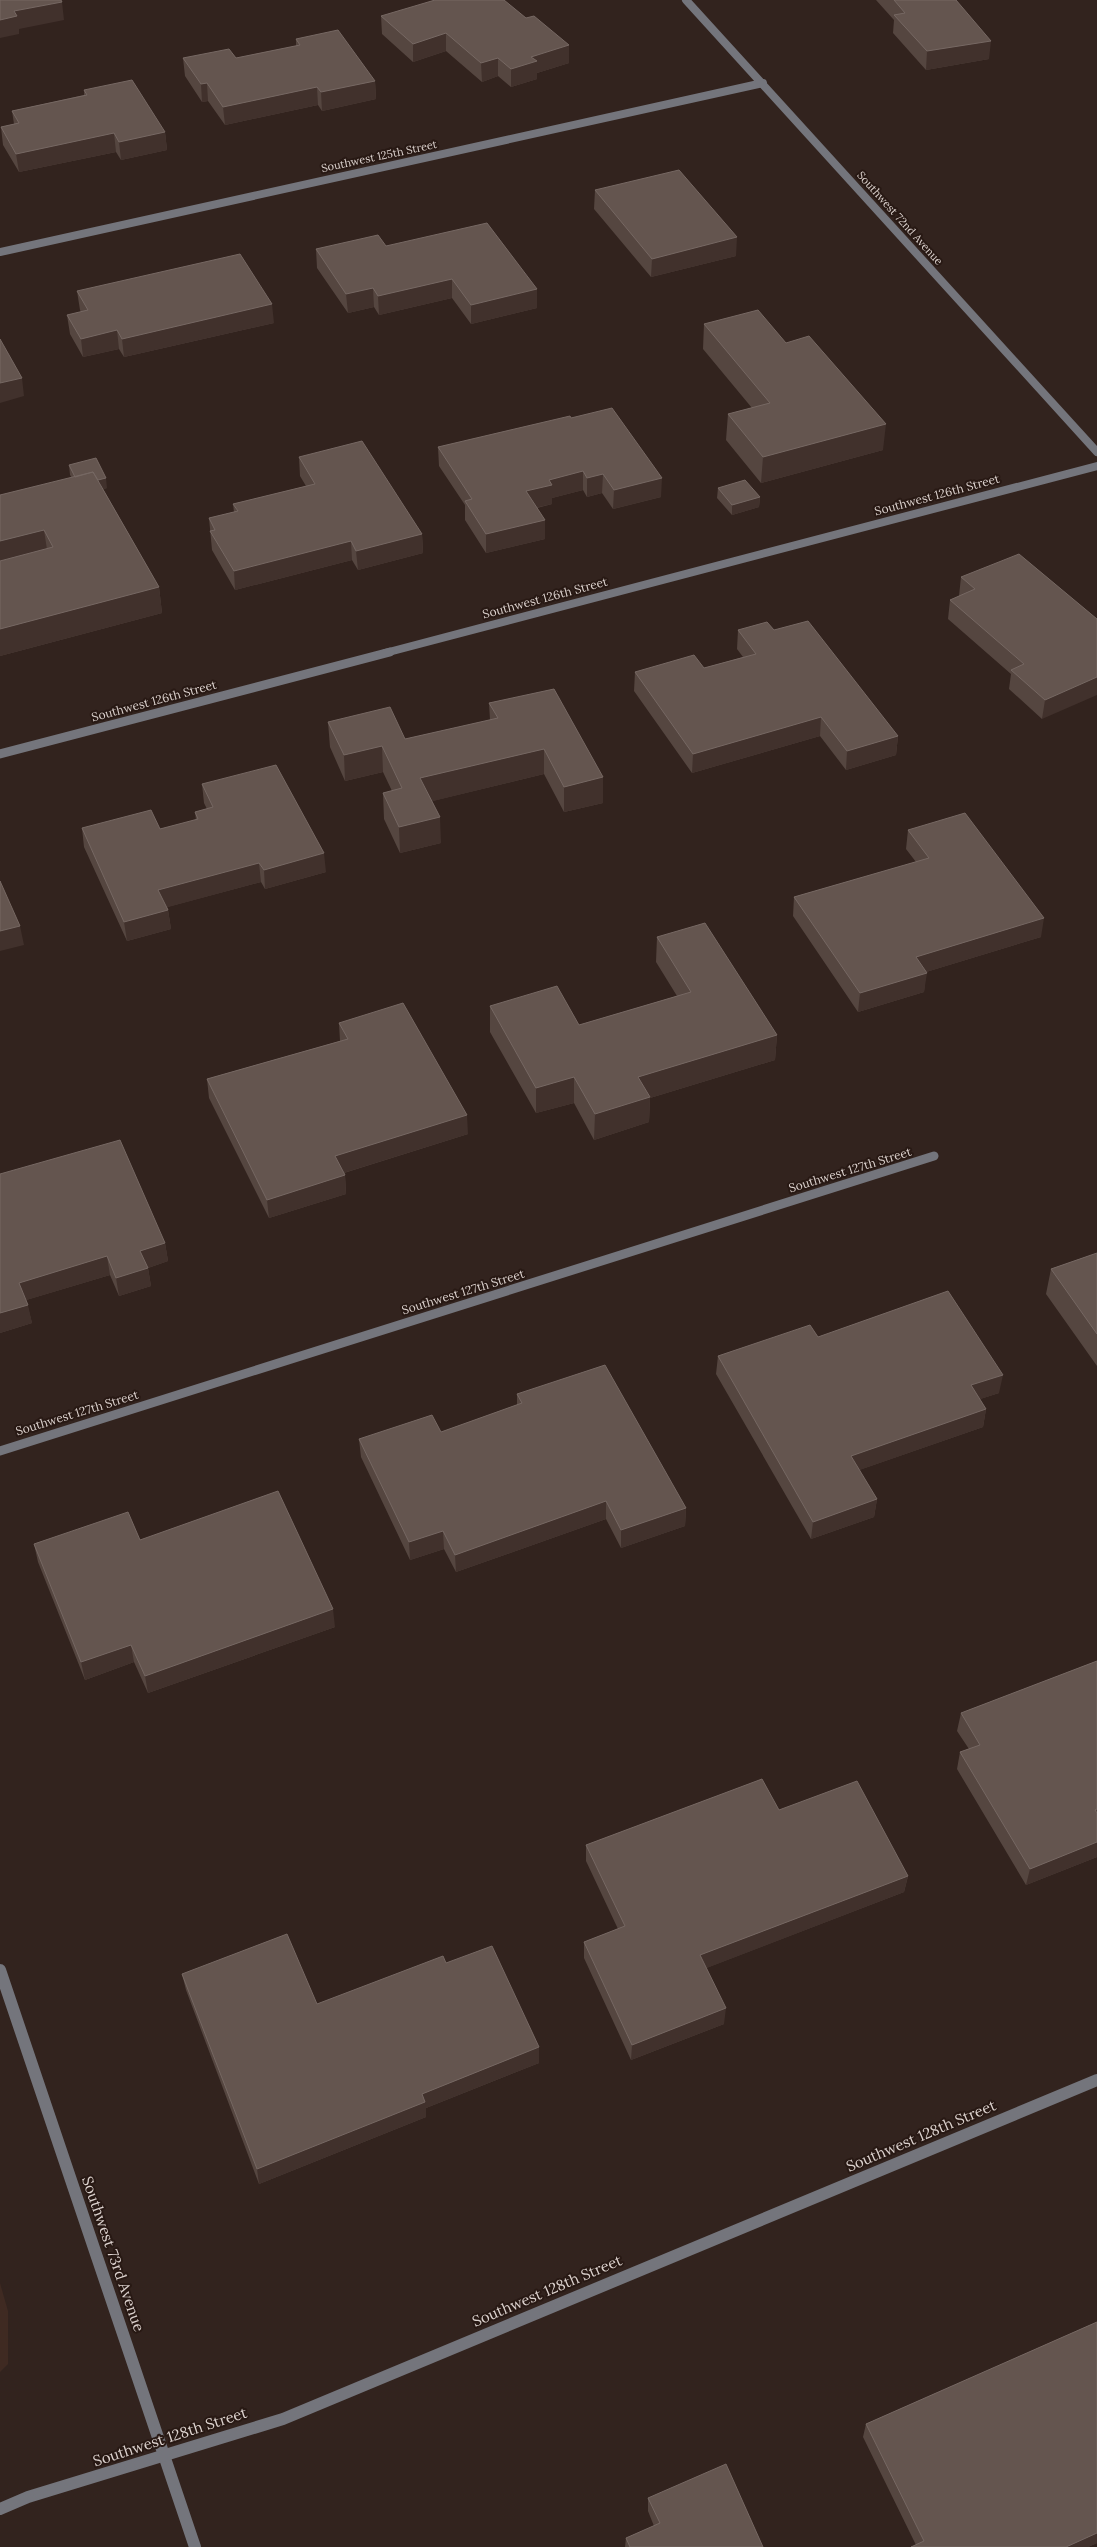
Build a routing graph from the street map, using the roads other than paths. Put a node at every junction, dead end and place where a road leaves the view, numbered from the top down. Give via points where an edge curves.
1 (686, 0) edge
2 (763, 83) junction
3 (0, 252) edge
4 (1097, 452) edge
5 (1097, 466) edge
6 (0, 754) edge
7 (934, 1156) dead end
8 (0, 1451) edge
9 (0, 1970) edge
10 (1097, 2080) edge
11 (165, 2456) junction
12 (0, 2509) edge
13 (195, 2547) edge

1 - 2 street, Southwest 72nd Avenue
2 - 3 street, Southwest 125th Street
2 - 4 street, Southwest 72nd Avenue
5 - 6 street, Southwest 126th Street
7 - 8 street, Southwest 127th Street
9 - 11 street, Southwest 73rd Avenue
10 - 11 street, Southwest 128th Street via 282,2419
11 - 12 street, Southwest 128th Street via 28,2497
11 - 13 street, Southwest 73rd Avenue

